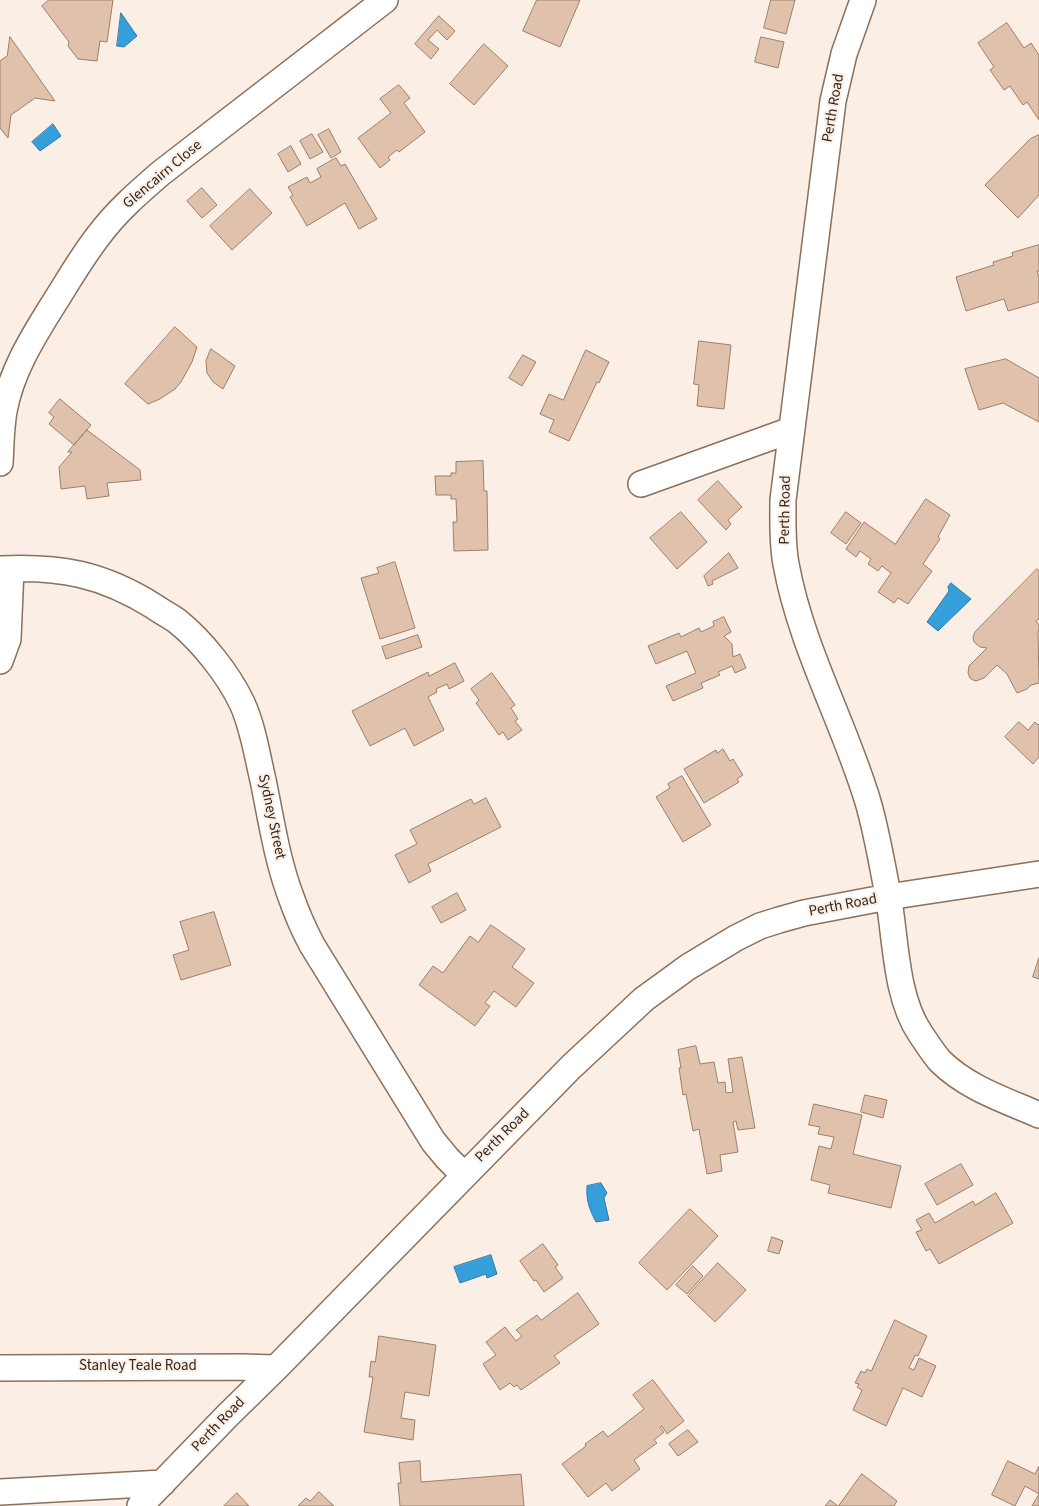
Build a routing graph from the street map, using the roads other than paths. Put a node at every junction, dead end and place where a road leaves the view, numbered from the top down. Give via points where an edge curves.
1 (385, 0) edge
2 (863, 0) edge
3 (791, 430) junction
4 (0, 464) edge
5 (641, 484) dead end
6 (6, 569) edge
7 (0, 661) edge
8 (1039, 874) edge
9 (888, 897) junction
10 (1039, 1115) edge
11 (464, 1175) junction
12 (0, 1368) edge
13 (276, 1368) junction
14 (162, 1483) junction
15 (80, 1488) junction
16 (0, 1492) edge
17 (63, 1506) edge
18 (140, 1506) edge

1 - 4 street, Glencairn Close via 161,173 100,234 18,364 4,410
2 - 3 street, Perth Road via 844,54 833,101
3 - 5 street
3 - 9 street, Perth Road via 783,500 787,570 806,638 868,802
6 - 7 street via 8,640
6 - 11 street, Sydney Street via 56,570 89,576 116,586 176,621 199,641 221,668 242,704 254,739 282,870 299,920 433,1141
8 - 9 street
9 - 10 street via 904,998 919,1032 940,1060 959,1077
9 - 11 street, Perth Road via 804,913 767,924 688,966 644,999 571,1067
11 - 13 street, Perth Road
12 - 13 street, Stanley Teale Road
13 - 14 street, Perth Road
14 - 15 street
14 - 18 street, Perth Road
15 - 16 street
15 - 17 street

